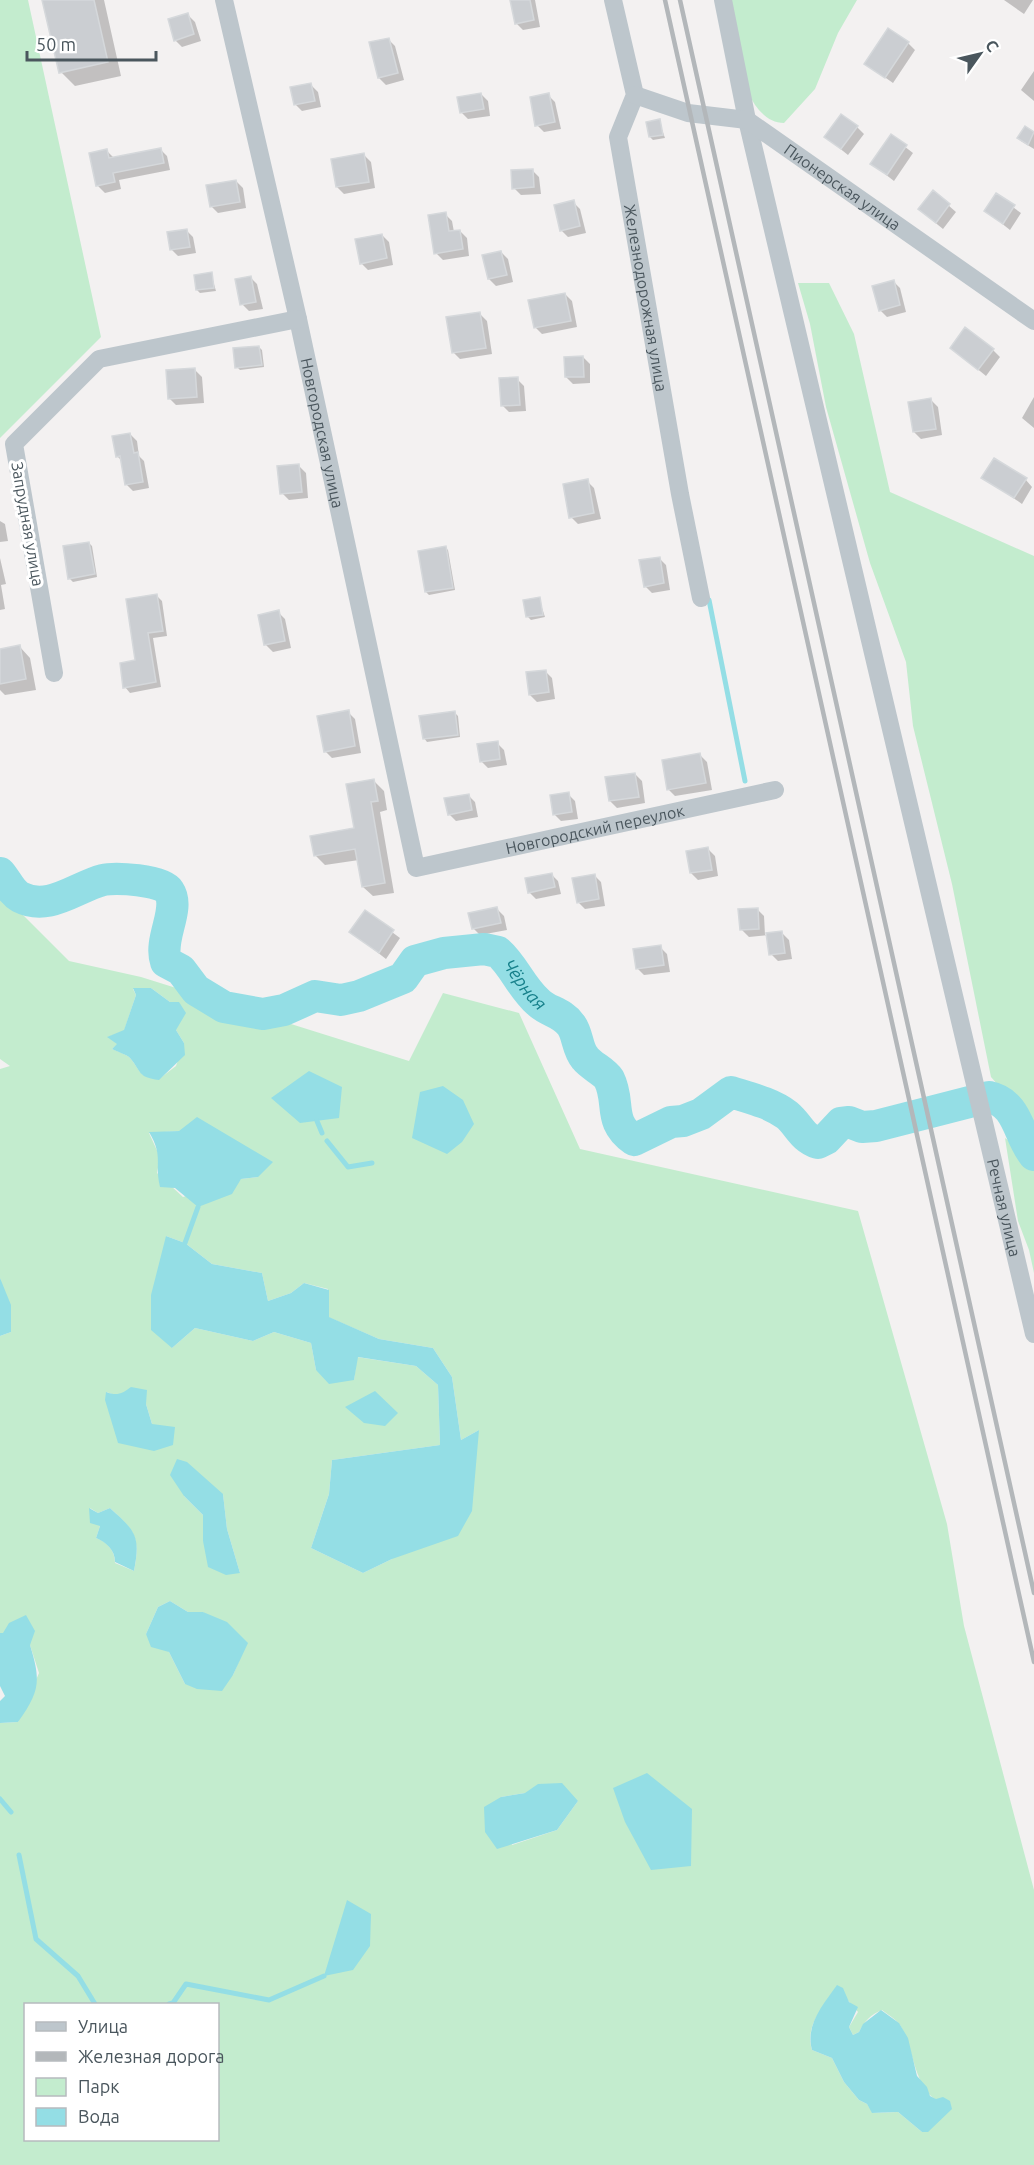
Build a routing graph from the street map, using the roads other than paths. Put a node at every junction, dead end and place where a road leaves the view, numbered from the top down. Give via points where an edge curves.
1 (224, 0) edge
2 (614, 0) edge
3 (723, 0) edge
4 (635, 95) junction
5 (747, 120) junction
6 (298, 319) junction
7 (1034, 321) edge
8 (701, 598) dead end
9 (54, 673) dead end
10 (775, 790) dead end
11 (416, 868) joint
12 (1034, 1334) edge

1 - 6 street, Новгородская улица
2 - 4 street
3 - 5 street, Речная улица
4 - 5 street, Пионерская улица via 688,113
4 - 8 street, Железнодорожная улица via 618,137
5 - 7 street, Пионерская улица
5 - 12 street, Речная улица
6 - 9 street, Запрудная улица via 99,359 14,444
6 - 11 street, Новгородская улица
10 - 11 street, Новгородский переулок

